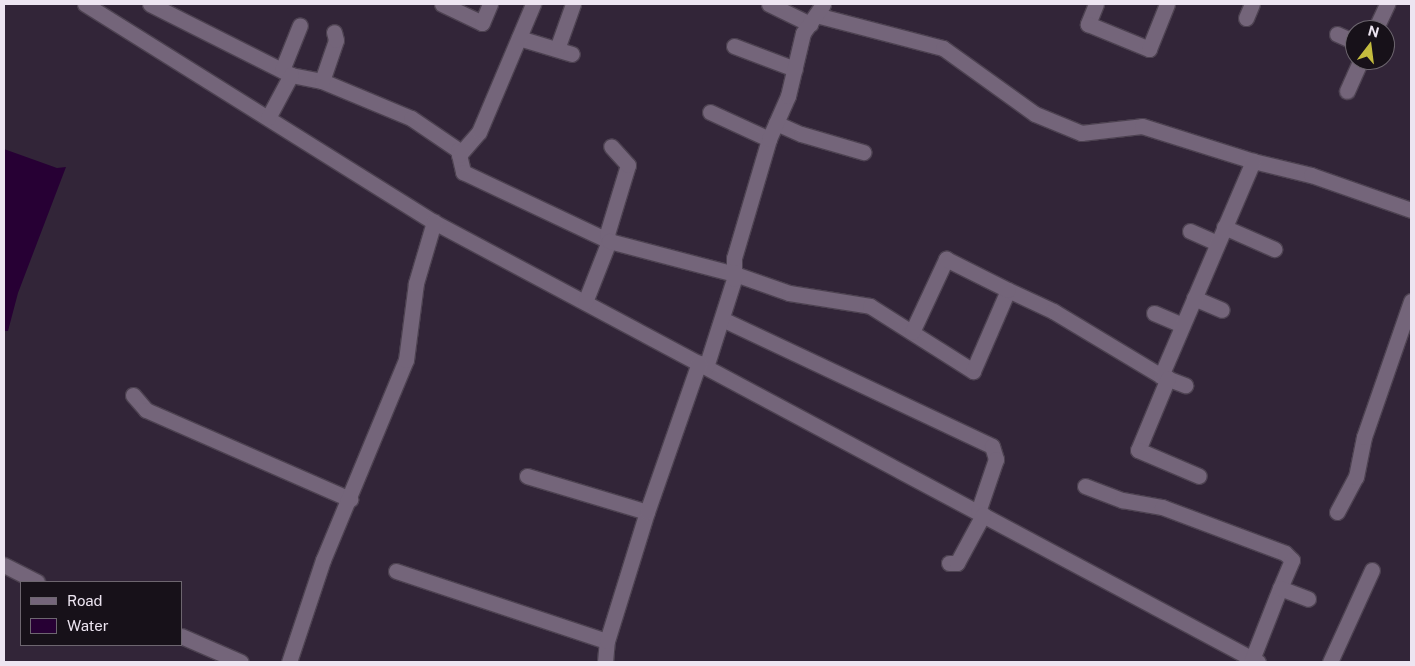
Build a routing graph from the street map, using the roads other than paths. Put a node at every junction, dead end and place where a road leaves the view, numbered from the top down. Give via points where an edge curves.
1 (85, 4) edge
2 (150, 4) edge
3 (442, 4) edge
4 (490, 4) edge
5 (532, 4) edge
6 (573, 4) edge
7 (769, 4) edge
8 (1096, 4) edge
9 (1167, 4) edge
10 (1252, 4) edge
11 (1387, 4) edge
12 (177, 10) edge
13 (816, 14) edge
14 (1246, 18) dead end
15 (1380, 20) edge
16 (300, 25) dead end
17 (334, 32) dead end
18 (1337, 34) dead end
19 (519, 38) junction
20 (1345, 38) edge
21 (734, 46) dead end
22 (557, 49) junction
23 (572, 54) dead end
24 (795, 69) junction
25 (1356, 70) edge
26 (286, 73) junction
27 (322, 81) junction
28 (1347, 91) dead end
29 (710, 112) dead end
30 (268, 118) junction
31 (776, 123) junction
32 (769, 139) junction
33 (611, 146) dead end
34 (863, 152) dead end
35 (459, 155) junction
36 (1252, 161) junction
37 (1411, 210) edge
38 (434, 222) junction
39 (1224, 227) junction
40 (1190, 231) dead end
41 (609, 241) junction
42 (1217, 243) junction
43 (1274, 249) dead end
44 (735, 274) junction
45 (1008, 290) junction
46 (1194, 298) junction
47 (1411, 301) edge
48 (585, 302) junction
49 (1222, 310) dead end
50 (1154, 313) dead end
51 (722, 319) junction
52 (1182, 325) junction
53 (912, 332) junction
54 (703, 365) junction
55 (1165, 377) junction
56 (1185, 385) dead end
57 (133, 395) dead end
58 (527, 476) dead end
59 (1199, 476) dead end
60 (1084, 486) dead end
61 (350, 499) junction
62 (647, 512) junction
63 (1337, 512) dead end
64 (981, 514) junction
65 (949, 563) dead end
66 (4, 565) edge
67 (1372, 570) dead end
68 (396, 571) dead end
69 (35, 581) edge
70 (1280, 588) junction
71 (1308, 599) dead end
72 (182, 636) edge
73 (607, 641) junction
74 (1254, 661) edge
75 (241, 662) edge
76 (289, 662) edge
77 (605, 662) edge
78 (1330, 662) edge

1 - 30 street
2 - 12 street
3 - 4 street via 482,23
5 - 19 street
6 - 22 street
7 - 13 street
8 - 9 street via 1088,24 1149,49
10 - 14 street
11 - 15 street
12 - 26 street
13 - 24 street via 803,33
13 - 36 street via 943,48 1035,114 1081,133 1142,126
16 - 26 street
17 - 27 street via 336,40
18 - 20 street
19 - 22 street
19 - 35 street via 479,132
21 - 24 street
22 - 23 street
24 - 31 street
25 - 28 street
26 - 27 street
26 - 30 street
27 - 35 street via 411,118 436,132 458,150
29 - 32 street
30 - 38 street
31 - 32 street
31 - 34 street via 801,134
32 - 44 street via 734,258
33 - 41 street via 628,165 607,234
35 - 41 street via 463,172
36 - 37 street via 1311,175
36 - 39 street
38 - 48 street
38 - 61 street via 416,283 406,360
39 - 42 street
39 - 43 street
40 - 42 street
41 - 44 street
41 - 48 street
42 - 46 street
44 - 51 street
44 - 53 street via 789,293 870,306
45 - 53 street via 946,260
45 - 53 street via 973,371
45 - 55 street via 1053,312
46 - 49 street
46 - 52 street
47 - 63 street via 1364,437 1356,477
48 - 54 street
50 - 52 street
51 - 54 street
51 - 64 street via 992,446 996,459
52 - 55 street
54 - 62 street
54 - 64 street
55 - 56 street
55 - 59 street via 1138,450
57 - 61 street via 146,410
58 - 62 street
60 - 70 street via 1122,500 1162,507 1285,554 1292,560
61 - 76 street via 324,560
62 - 73 street
64 - 65 street via 957,563
64 - 74 street
66 - 69 street
67 - 78 street
68 - 73 street
70 - 71 street
70 - 74 street
72 - 75 street
73 - 77 street

